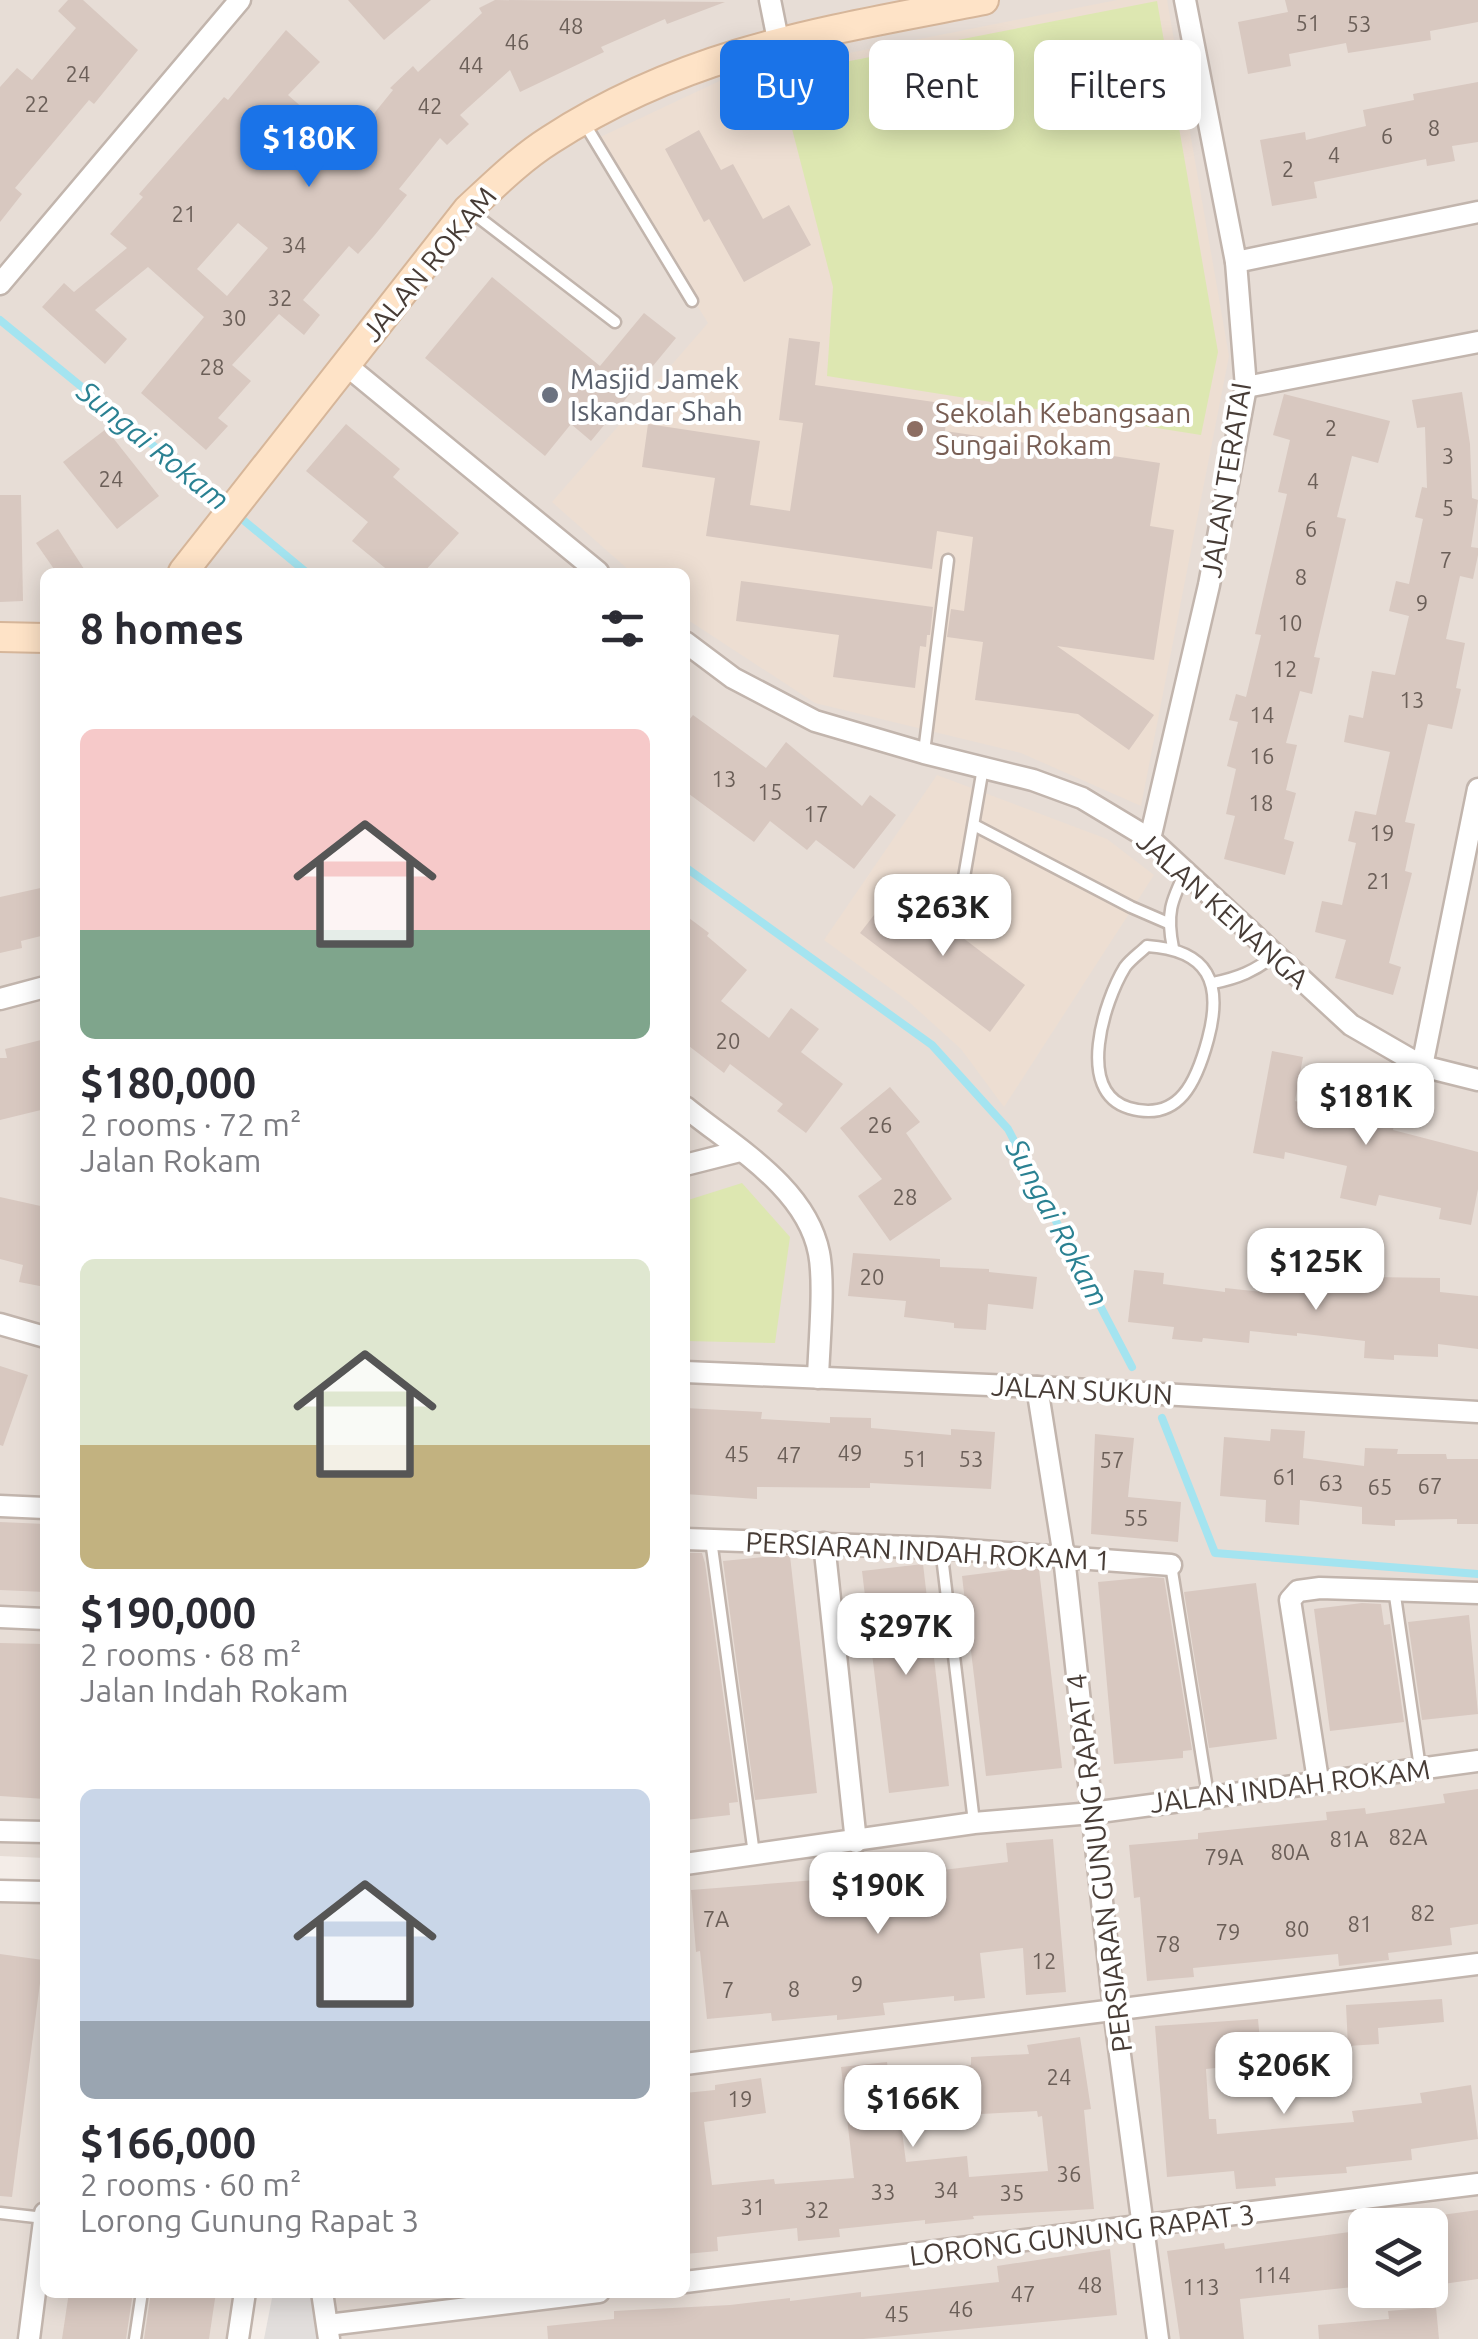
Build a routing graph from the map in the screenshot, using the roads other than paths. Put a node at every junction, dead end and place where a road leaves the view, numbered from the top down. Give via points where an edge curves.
1 (240, 0) edge
2 (770, 0) edge
3 (984, 0) edge
4 (1184, 0) edge
5 (778, 40) joint
6 (720, 60) edge
7 (583, 120) junction
8 (468, 209) junction
9 (1478, 212) edge
10 (1236, 262) junction
11 (4, 281) edge
12 (692, 301) dead end
13 (615, 322) dead end
14 (1478, 342) edge
15 (346, 364) junction
16 (1246, 387) junction
17 (948, 560) dead end
18 (191, 564) edge
19 (593, 568) edge
20 (0, 637) edge
21 (40, 638) edge
22 (690, 646) edge
23 (924, 753) junction
24 (983, 767) junction
25 (1478, 789) edge
26 (974, 825) junction
27 (1150, 839) junction
28 (1186, 870) junction
29 (963, 883) dead end
30 (1168, 923) junction
31 (1173, 948) junction
32 (1276, 954) junction
33 (1213, 983) junction
34 (40, 988) edge
35 (0, 999) edge
36 (1422, 1066) junction
37 (1478, 1080) edge
38 (690, 1112) edge
39 (740, 1151) junction
40 (690, 1164) edge
41 (0, 1324) edge
42 (40, 1336) edge
43 (690, 1372) edge
44 (818, 1378) junction
45 (1036, 1387) junction
46 (1478, 1412) edge
47 (0, 1506) edge
48 (40, 1508) edge
49 (690, 1539) edge
50 (711, 1540) junction
51 (824, 1544) junction
52 (940, 1548) junction
53 (1064, 1557) junction
54 (1171, 1565) joint
55 (1394, 1588) junction
56 (1478, 1593) edge
57 (0, 1617) edge
58 (40, 1619) edge
59 (1478, 1760) edge
60 (1420, 1769) junction
61 (1318, 1780) junction
62 (1208, 1796) junction
63 (1092, 1812) junction
64 (974, 1823) junction
65 (0, 1830) edge
66 (40, 1832) edge
67 (856, 1842) junction
68 (754, 1854) junction
69 (690, 1863) edge
70 (0, 1891) edge
71 (40, 1892) edge
72 (1478, 1964) edge
73 (1114, 2010) junction
74 (690, 2063) edge
75 (1478, 2184) edge
76 (0, 2213) edge
77 (40, 2216) edge
78 (1144, 2228) junction
79 (40, 2254) edge
80 (690, 2281) edge
81 (141, 2298) edge
82 (243, 2298) edge
83 (323, 2298) edge
84 (558, 2298) edge
85 (329, 2332) edge
86 (29, 2339) edge
87 (135, 2339) edge
88 (238, 2339) edge
89 (1158, 2339) edge

1 - 11 street
2 - 5 street
3 - 5 main road, JALAN ROKAM
4 - 10 street, JALAN TERATAI
6 - 7 main road, JALAN ROKAM
7 - 8 main road, JALAN ROKAM via 516,165
7 - 12 lane
8 - 13 lane
8 - 15 main road, JALAN ROKAM
9 - 10 street
10 - 16 street, JALAN TERATAI
14 - 16 street
15 - 18 main road, JALAN ROKAM
15 - 19 street
16 - 27 street, JALAN TERATAI
17 - 23 lane
20 - 21 main road
22 - 23 street, JALAN KENANGA via 732,678 815,720
23 - 24 street, JALAN KENANGA
24 - 26 lane
24 - 27 street, JALAN KENANGA via 1082,798
25 - 36 street
26 - 29 lane
26 - 30 lane
27 - 28 street, JALAN KENANGA
28 - 30 lane
28 - 32 street, JALAN KENANGA
30 - 31 lane
31 - 33 lane via 1198,962
31 - 33 lane via 1147,946 1117,983 1098,1046 1104,1090 1126,1107 1156,1112 1178,1102 1203,1057 1216,1006
32 - 33 lane via 1236,979
32 - 36 street, JALAN KENANGA via 1351,1024
34 - 35 street
36 - 37 street, JALAN KENANGA
38 - 39 street
39 - 40 street
39 - 44 street via 794,1199 810,1225 820,1256
41 - 42 street
43 - 44 street, JALAN SUKUN
44 - 45 street, JALAN SUKUN
45 - 46 street, JALAN SUKUN
45 - 53 street, PERSIARAN GUNUNG RAPAT 4
47 - 48 street
49 - 50 street, PERSIARAN INDAH ROKAM 1
50 - 51 street, PERSIARAN INDAH ROKAM 1
50 - 68 lane
51 - 52 street, PERSIARAN INDAH ROKAM 1
51 - 67 street
52 - 53 street, PERSIARAN INDAH ROKAM 1
52 - 64 lane
53 - 54 street, PERSIARAN INDAH ROKAM 1
53 - 63 street, PERSIARAN GUNUNG RAPAT 4
54 - 62 lane
55 - 56 street
55 - 60 lane
55 - 61 street via 1298,1590 1290,1600
57 - 58 street
59 - 60 street, JALAN INDAH ROKAM
60 - 61 street, JALAN INDAH ROKAM
61 - 62 street, JALAN INDAH ROKAM
62 - 63 street, JALAN INDAH ROKAM
63 - 64 street, JALAN INDAH ROKAM
63 - 73 street, PERSIARAN GUNUNG RAPAT 4
64 - 67 street, JALAN INDAH ROKAM
65 - 66 street
67 - 68 street, JALAN INDAH ROKAM
68 - 69 street, JALAN INDAH ROKAM
70 - 71 street
72 - 73 street
73 - 74 street
73 - 78 street, PERSIARAN GUNUNG RAPAT 4
75 - 78 street, LORONG GUNUNG RAPAT 3
76 - 77 lane
78 - 80 street, LORONG GUNUNG RAPAT 3
78 - 89 street, PERSIARAN GUNUNG RAPAT 4
79 - 86 street
81 - 87 lane
82 - 88 street
83 - 85 street
84 - 85 street

